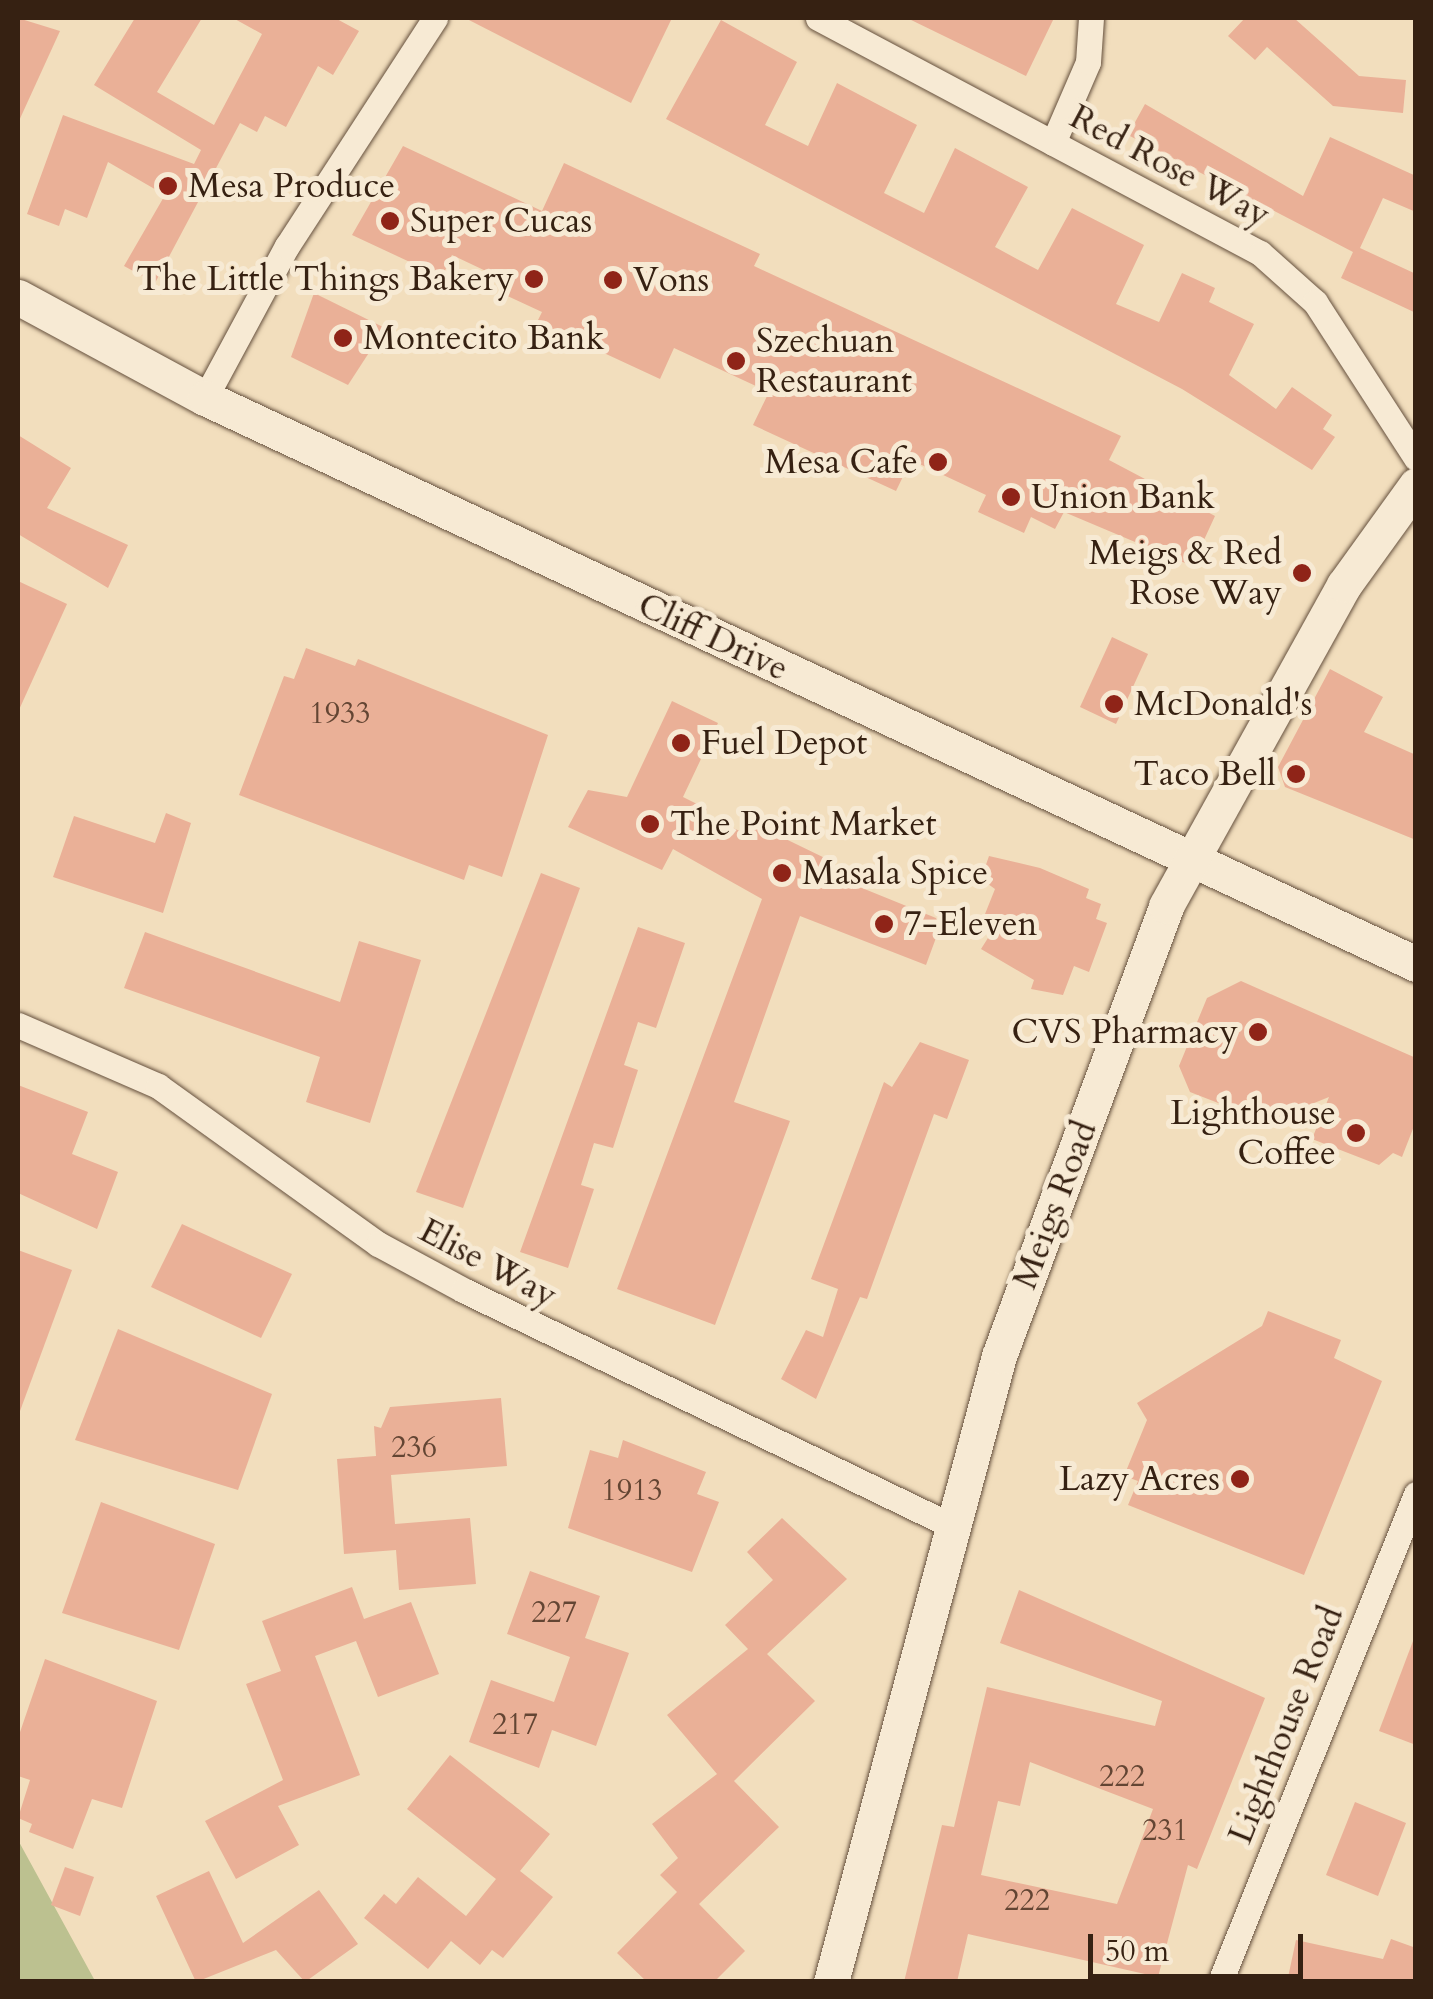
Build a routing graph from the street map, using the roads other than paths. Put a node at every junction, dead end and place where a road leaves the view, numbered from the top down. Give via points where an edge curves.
1 (435, 18) edge
2 (818, 18) edge
3 (1091, 18) edge
4 (1052, 143) junction
5 (18, 297) edge
6 (205, 398) junction
7 (1416, 458) edge
8 (1416, 485) edge
9 (1194, 860) junction
10 (1416, 964) edge
11 (18, 1025) edge
12 (1416, 1494) edge
13 (948, 1524) junction
14 (831, 1982) edge
15 (1220, 1982) edge

1 - 6 street via 287,246
2 - 4 street, Red Rose Way
3 - 4 street via 1088,62
4 - 7 street, Red Rose Way via 1260,252 1295,281 1341,338
5 - 6 main road, Cliff Drive
6 - 9 main road, Cliff Drive
8 - 9 main road, Meigs Road via 1344,585
9 - 10 main road, Cliff Drive
9 - 13 main road, Meigs Road via 1166,906 1050,1215
11 - 13 street, Elise Way via 174,1096 378,1244 463,1290
12 - 15 street, Lighthouse Road
13 - 14 main road, Meigs Road

